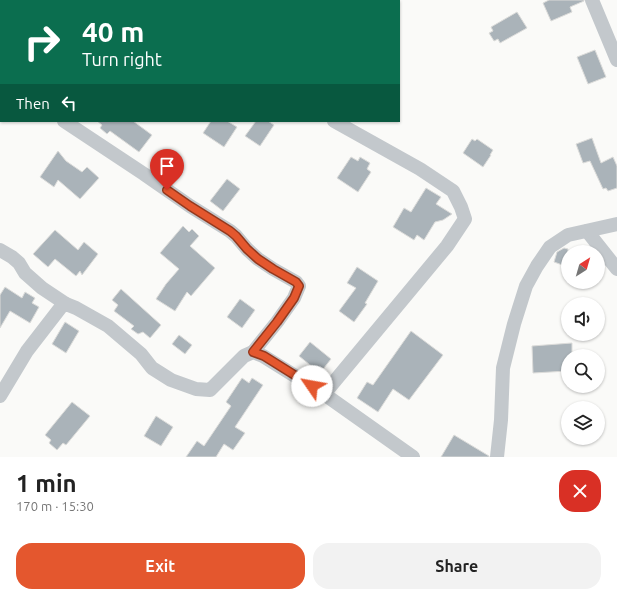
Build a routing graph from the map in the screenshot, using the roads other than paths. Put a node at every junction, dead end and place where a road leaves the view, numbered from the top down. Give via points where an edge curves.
1 (592, 0) edge
2 (617, 60) edge
3 (66, 122) edge
4 (336, 122) edge
5 (617, 224) edge
6 (587, 231) junction
7 (0, 250) edge
8 (617, 269) edge
9 (66, 304) junction
10 (253, 352) junction
11 (324, 394) junction
12 (0, 396) edge
13 (413, 457) edge
14 (496, 457) edge

1 - 2 street
3 - 10 street via 230,231 258,259 296,282 299,286 294,298
4 - 11 street via 420,169 453,191 465,218 447,246
5 - 6 street
6 - 8 street
6 - 14 street via 568,235 550,247 526,286 503,368 501,420
7 - 9 street via 19,263 25,273 42,288
9 - 10 street via 108,326 141,354 152,368 171,380 196,389 210,390 244,356
9 - 12 street via 27,351
10 - 11 street via 264,356
11 - 13 street

